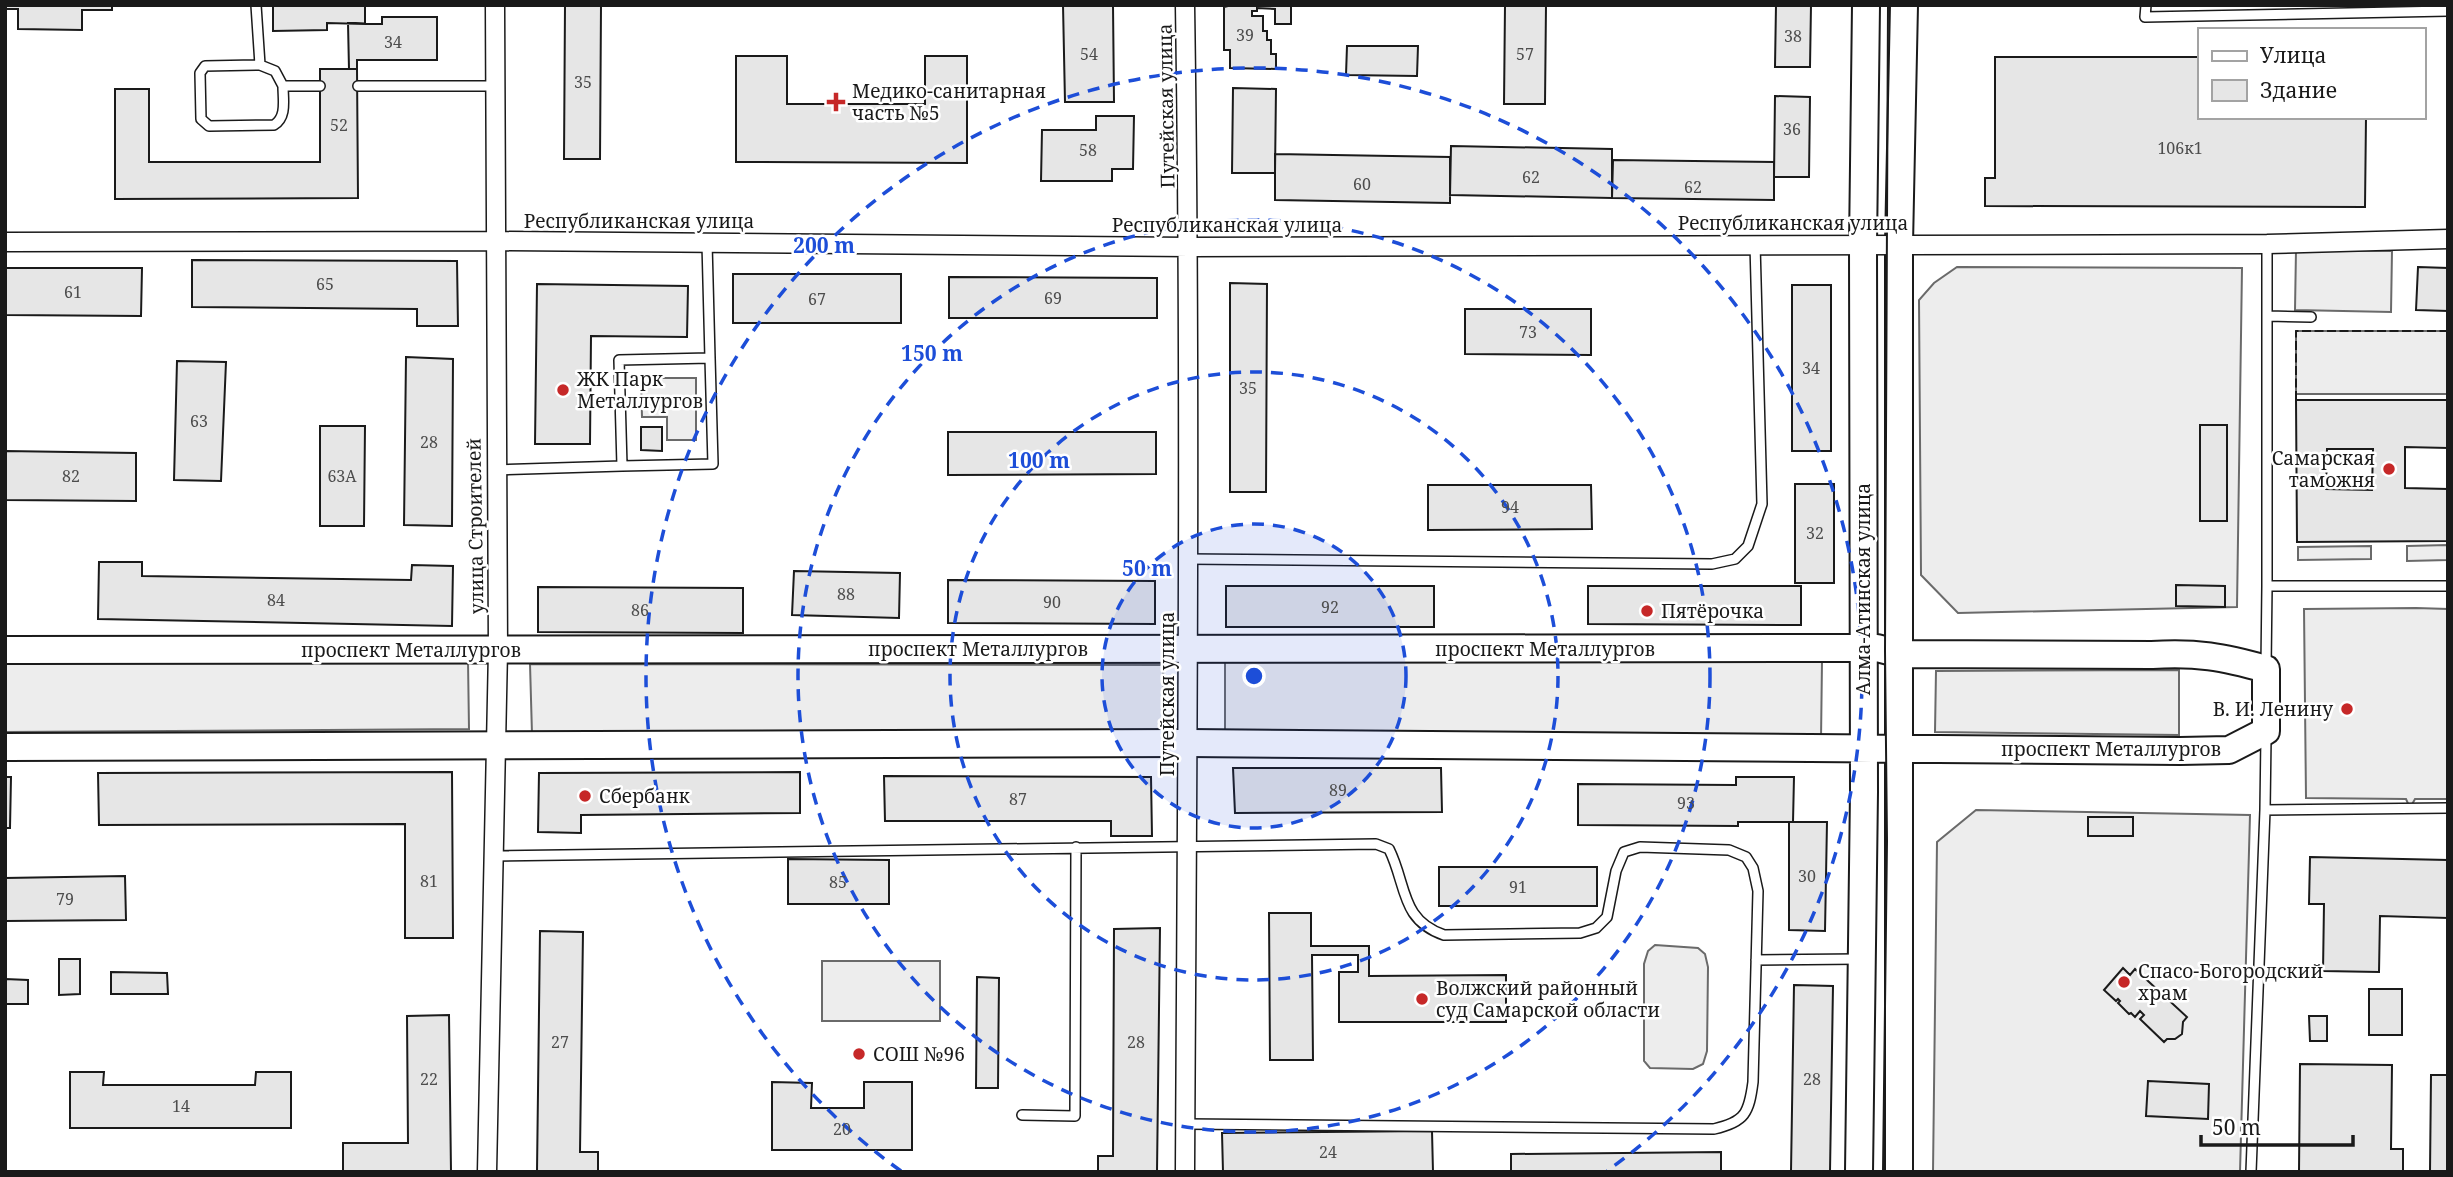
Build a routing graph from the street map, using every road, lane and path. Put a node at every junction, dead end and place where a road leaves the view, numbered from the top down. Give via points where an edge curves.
1 (257, 5) edge
2 (495, 5) edge
3 (1185, 5) edge
4 (1866, 5) edge
5 (1904, 5) edge
6 (2146, 5) edge
7 (2448, 11) edge
8 (260, 65) junction
9 (283, 86) junction
10 (320, 86) dead end
11 (358, 86) dead end
12 (495, 86) junction
13 (2448, 239) edge
14 (495, 241) junction
15 (5, 242) edge
16 (707, 243) junction
17 (1755, 244) junction
18 (1863, 244) junction
19 (1899, 244) junction
20 (2267, 244) junction
21 (1189, 247) junction
22 (2268, 316) junction
23 (2311, 317) dead end
24 (710, 358) junction
25 (622, 466) junction
26 (495, 470) junction
27 (1186, 559) junction
28 (2267, 586) junction
29 (2448, 586) edge
30 (1188, 649) junction
31 (1862, 649) junction
32 (5, 650) edge
33 (498, 650) junction
34 (1900, 654) junction
35 (2266, 669) junction
36 (2266, 732) junction
37 (1189, 743) junction
38 (495, 745) junction
39 (5, 747) edge
40 (1864, 749) junction
41 (1900, 749) junction
42 (2448, 808) edge
43 (2265, 810) junction
44 (1186, 846) junction
45 (1076, 847) junction
46 (493, 856) junction
47 (1862, 959) junction
48 (1756, 960) junction
49 (1022, 1115) dead end
50 (1185, 1124) junction
51 (487, 1172) edge
52 (1185, 1172) edge
53 (1860, 1172) edge
54 (1899, 1172) edge
55 (2251, 1172) edge

1 - 8 lane
2 - 12 street, улица Строителей
3 - 21 street, Путейская улица
4 - 18 street, Алма-Атинская улица
5 - 19 street, Алма-Атинская улица
6 - 7 lane via 2145,17
8 - 9 lane via 275,71
8 - 9 lane via 201,69 204,123 279,123
9 - 10 lane
11 - 12 lane
12 - 14 street, улица Строителей
13 - 20 street, Республиканская улица
14 - 15 street, Республиканская улица
14 - 16 street, Республиканская улица
14 - 26 street, улица Строителей
16 - 21 street, Республиканская улица
16 - 24 lane
17 - 18 street, Республиканская улица
17 - 21 street, Республиканская улица
17 - 27 lane via 1762,504 1748,546 1735,559 1712,564
18 - 19 street, Республиканская улица
18 - 31 street, Алма-Атинская улица
19 - 20 street, Республиканская улица
19 - 34 street, Алма-Атинская улица
20 - 22 lane
21 - 27 street, Путейская улица
22 - 23 lane
22 - 28 lane
24 - 25 lane via 713,464
24 - 25 lane via 619,360
25 - 26 lane
26 - 33 street, улица Строителей
27 - 30 street, Путейская улица
28 - 29 lane
28 - 35 lane
30 - 31 street, проспект Металлургов
30 - 33 street, проспект Металлургов
30 - 37 street, Путейская улица
31 - 34 street, проспект Металлургов
31 - 40 street, Алма-Атинская улица
32 - 33 street, проспект Металлургов
33 - 38 street, улица Строителей
34 - 35 street, проспект Металлургов via 2179,653 2223,657
34 - 41 street, Алма-Атинская улица
35 - 36 street
36 - 41 street, проспект Металлургов via 2229,750
36 - 43 lane
37 - 38 street, проспект Металлургов
37 - 40 street, проспект Металлургов
37 - 44 street, Путейская улица
38 - 39 street, проспект Металлургов
38 - 46 street, улица Строителей
40 - 41 street, проспект Металлургов
40 - 47 street, Алма-Атинская улица
41 - 54 street, Алма-Атинская улица
42 - 43 lane
43 - 55 lane
44 - 45 lane
44 - 48 lane via 1376,844 1389,849 1419,922 1444,935 1580,933 1596,928 1607,917 1624,852 1640,848 1729,850 1746,858 1753,868 1758,891
44 - 50 street, Путейская улица
45 - 46 lane
45 - 49 lane via 1076,1116
46 - 51 street, улица Строителей
47 - 48 lane
47 - 53 street, Алма-Атинская улица
48 - 50 lane via 1750,1105 1732,1125 1714,1129
50 - 52 street, Путейская улица

